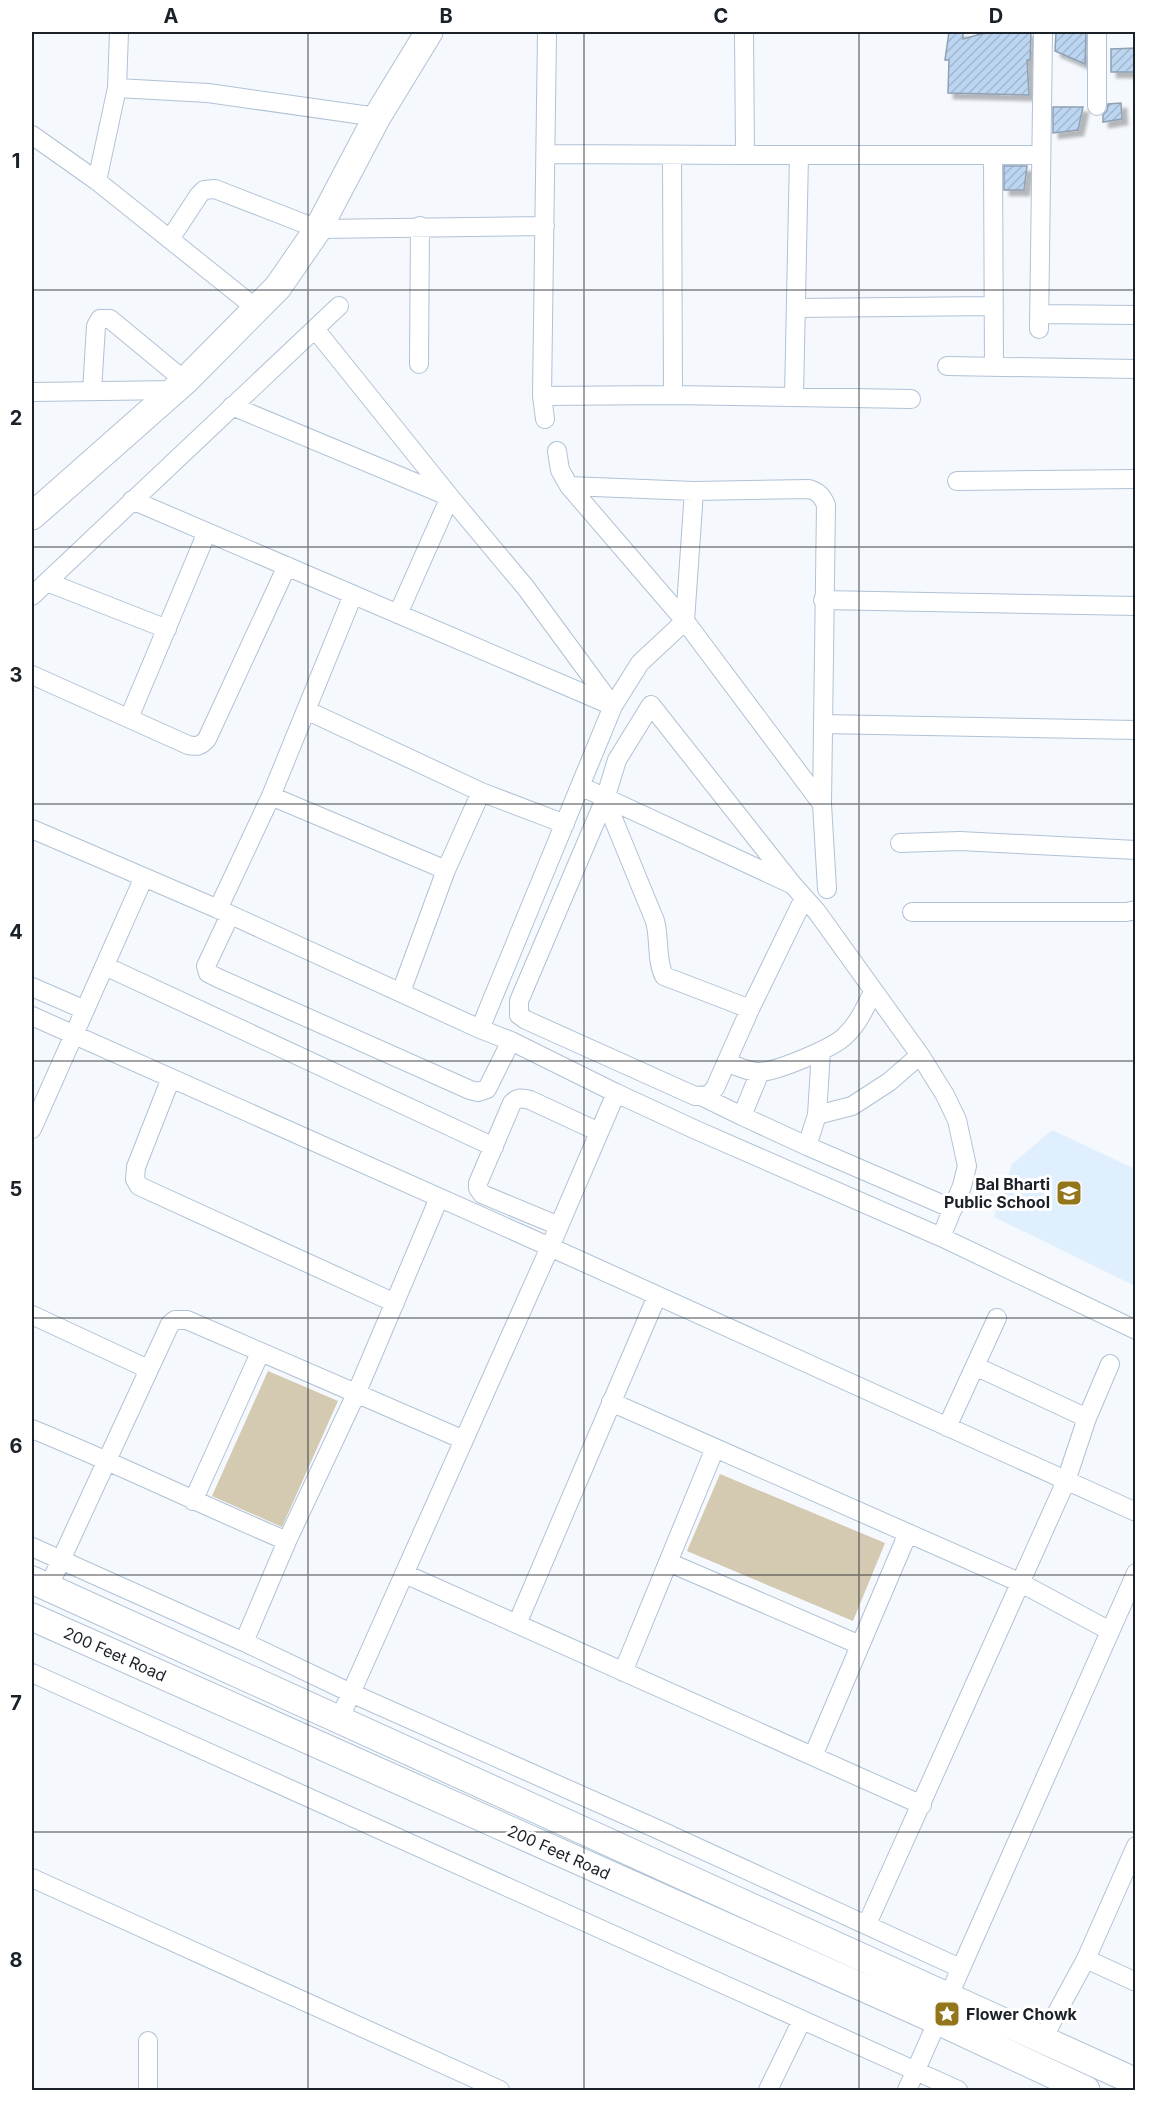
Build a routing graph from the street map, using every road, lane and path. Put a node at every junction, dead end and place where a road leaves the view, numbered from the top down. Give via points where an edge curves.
1 (119, 32) edge
2 (429, 32) edge
3 (548, 32) edge
4 (744, 32) edge
5 (1042, 32) edge
6 (1097, 32) edge
7 (117, 88) junction
8 (1097, 106) dead end
9 (377, 117) junction
10 (32, 135) edge
11 (546, 154) junction
12 (672, 155) junction
13 (745, 155) junction
14 (799, 155) junction
15 (993, 155) junction
16 (1040, 155) junction
17 (97, 181) junction
18 (420, 226) junction
19 (545, 226) junction
20 (318, 229) junction
21 (170, 239) junction
22 (339, 306) dead end
23 (994, 306) junction
24 (796, 308) junction
25 (256, 309) junction
26 (1136, 315) edge
27 (315, 328) junction
28 (419, 364) dead end
29 (947, 366) dead end
30 (994, 367) junction
31 (1136, 369) edge
32 (180, 385) junction
33 (92, 391) junction
34 (32, 392) edge
35 (672, 395) junction
36 (542, 396) junction
37 (794, 397) junction
38 (911, 399) dead end
39 (232, 406) junction
40 (545, 419) dead end
41 (557, 451) dead end
42 (1136, 479) edge
43 (957, 481) dead end
44 (569, 486) junction
45 (694, 491) junction
46 (450, 497) junction
47 (132, 500) junction
48 (32, 516) edge
49 (207, 532) junction
50 (287, 566) junction
51 (47, 582) junction
52 (353, 595) junction
53 (32, 596) edge
54 (823, 600) junction
55 (1136, 606) edge
56 (398, 614) junction
57 (685, 621) junction
58 (167, 629) junction
59 (32, 675) edge
60 (613, 706) junction
61 (306, 710) junction
62 (129, 718) junction
63 (823, 724) junction
64 (1136, 730) edge
65 (580, 786) junction
66 (481, 792) junction
67 (272, 796) junction
68 (605, 799) junction
69 (822, 804) junction
70 (564, 824) junction
71 (32, 830) edge
72 (900, 843) dead end
73 (1136, 850) edge
74 (446, 870) junction
75 (144, 877) junction
76 (827, 889) dead end
77 (799, 892) junction
78 (1136, 910) edge
79 (224, 912) junction
80 (912, 912) dead end
81 (105, 966) junction
82 (32, 987) edge
83 (401, 992) junction
84 (873, 992) junction
85 (750, 1009) junction
86 (85, 1010) junction
87 (32, 1016) edge
88 (480, 1029) junction
89 (74, 1034) junction
90 (511, 1041) junction
91 (821, 1051) junction
92 (920, 1055) junction
93 (728, 1062) junction
94 (760, 1072) junction
95 (171, 1078) junction
96 (616, 1093) junction
97 (702, 1097) junction
98 (817, 1115) junction
99 (742, 1116) junction
100 (32, 1129) edge
101 (599, 1132) junction
102 (807, 1146) junction
103 (494, 1148) junction
104 (439, 1198) junction
105 (954, 1209) junction
106 (559, 1226) junction
107 (941, 1237) junction
108 (550, 1247) junction
109 (657, 1296) junction
110 (395, 1303) junction
111 (32, 1316) edge
112 (997, 1318) dead end
113 (1136, 1330) edge
114 (260, 1353) junction
115 (1110, 1364) dead end
116 (975, 1366) junction
117 (148, 1369) junction
118 (356, 1394) junction
119 (611, 1402) junction
120 (1087, 1418) junction
121 (947, 1427) junction
122 (32, 1429) edge
123 (464, 1440) junction
124 (715, 1448) junction
125 (107, 1460) junction
126 (1066, 1481) junction
127 (194, 1501) junction
128 (1136, 1512) edge
129 (908, 1533) junction
130 (287, 1541) junction
131 (32, 1547) edge
132 (60, 1562) junction
133 (668, 1562) junction
134 (1136, 1573) edge
135 (405, 1574) junction
136 (1021, 1582) junction
137 (40, 1584) edge
138 (32, 1617) edge
139 (517, 1624) junction
140 (1110, 1631) junction
141 (244, 1642) junction
142 (860, 1645) junction
143 (623, 1672) junction
144 (32, 1673) edge
145 (351, 1694) junction
146 (339, 1720) junction
147 (813, 1756) junction
148 (922, 1805) junction
149 (1136, 1846) edge
150 (32, 1878) edge
151 (867, 1924) junction
152 (1086, 1959) junction
153 (960, 1968) junction
154 (1136, 1982) edge
155 (943, 2009) junction
156 (802, 2020) junction
157 (1042, 2040) junction
158 (148, 2041) dead end
159 (916, 2071) junction
160 (1136, 2082) edge
161 (958, 2090) edge
162 (148, 2091) edge
163 (500, 2091) edge
164 (768, 2091) edge
165 (906, 2091) edge
166 (1086, 2091) edge

1 - 7 street
2 - 9 street
3 - 11 street
4 - 13 street
5 - 16 street
6 - 8 street
7 - 9 street via 208,93
7 - 17 street
9 - 20 street
10 - 17 street
11 - 12 street
11 - 19 street
12 - 13 street
12 - 35 street
13 - 14 street
14 - 15 street
14 - 24 street
15 - 16 street
15 - 23 street
16 - 26 street via 1039,321
17 - 21 street
18 - 19 street
18 - 20 street
18 - 28 street
19 - 36 street
20 - 21 street via 209,189 199,195
20 - 25 street via 278,287
21 - 25 street
22 - 27 street
23 - 24 street
23 - 30 street
24 - 37 street
25 - 32 street
27 - 39 street
27 - 46 street
29 - 30 street
30 - 31 street
32 - 33 street
32 - 33 street via 106,318 96,326
32 - 48 street
33 - 34 street
35 - 36 street
35 - 37 street
36 - 40 street
37 - 38 street
39 - 46 street
39 - 47 street
41 - 44 street via 560,470
42 - 43 street
44 - 45 street
44 - 57 street
45 - 54 street via 817,491 826,505
45 - 57 street
46 - 56 street
46 - 60 street via 525,588
47 - 49 street
47 - 51 street
49 - 50 street
49 - 58 street
50 - 52 street
50 - 62 street via 202,745 188,745
51 - 53 street
51 - 58 street
52 - 56 street
52 - 61 street
54 - 55 street
54 - 63 street
56 - 60 street
57 - 60 street via 640,663
57 - 69 street
58 - 62 street
59 - 62 street
60 - 65 street
61 - 66 street
61 - 67 street
63 - 64 street
63 - 69 street
65 - 68 street
65 - 70 street
66 - 70 street
66 - 74 street
67 - 74 street
67 - 79 street
68 - 77 street
68 - 77 street via 617,760 651,705
68 - 85 street via 657,930 664,976
68 - 97 street via 519,1001 519,1015
69 - 76 street
70 - 88 street
71 - 75 street
72 - 73 street via 960,841
74 - 83 street
75 - 79 street
75 - 81 street
77 - 84 street
77 - 85 street
78 - 80 street
79 - 83 street
79 - 90 street via 206,966 208,973 218,978 478,1092 487,1089
81 - 86 street
81 - 103 street
82 - 86 street
83 - 88 street
84 - 91 street via 844,1037
84 - 92 street
85 - 93 street
86 - 89 street
87 - 89 street
88 - 90 street
89 - 95 street
89 - 100 street
90 - 96 street
91 - 94 street
91 - 98 street
92 - 98 street via 852,1106
92 - 105 street via 957,1119 964,1145 968,1166
93 - 94 street
93 - 97 street via 715,1088
94 - 99 street
95 - 104 street
95 - 110 street via 136,1167 139,1186
96 - 101 street
96 - 107 street
97 - 99 street
98 - 102 street
99 - 102 street
101 - 103 street via 522,1098 512,1103
101 - 106 street
102 - 105 street
103 - 106 street via 478,1183 482,1194
104 - 108 street
104 - 110 street
105 - 107 street
106 - 108 street
107 - 113 street
108 - 109 street
108 - 123 street
109 - 119 street
109 - 121 street
110 - 118 street
111 - 117 street
112 - 116 street
114 - 117 street via 187,1320 175,1320
114 - 118 street
114 - 127 street
115 - 120 street
116 - 120 street
116 - 121 street
117 - 125 street
118 - 123 street
118 - 130 street
119 - 124 street
119 - 139 street
120 - 126 street
121 - 126 street
122 - 125 street
123 - 135 street
124 - 129 street
124 - 133 street
125 - 127 street
125 - 132 street
126 - 128 street
126 - 136 street
127 - 130 street
129 - 136 street
129 - 142 street
130 - 141 street
131 - 132 street
132 - 137 street
132 - 141 street
133 - 142 street
133 - 143 street
134 - 140 street
135 - 139 street
135 - 145 street
136 - 140 street
136 - 148 street
137 - 146 street
138 - 155 street, 200 Feet Road
139 - 143 street
140 - 153 street
141 - 145 street
142 - 147 street
143 - 147 street
144 - 156 street
145 - 146 street
145 - 151 street
146 - 155 street
147 - 148 street
148 - 151 street
149 - 152 street
150 - 163 street
151 - 153 street
152 - 154 street
152 - 157 street
153 - 155 street
155 - 157 street
155 - 159 street
155 - 166 street, 200 Feet Road
156 - 159 street
156 - 164 street
157 - 160 street
158 - 162 street
159 - 161 street
159 - 165 street

